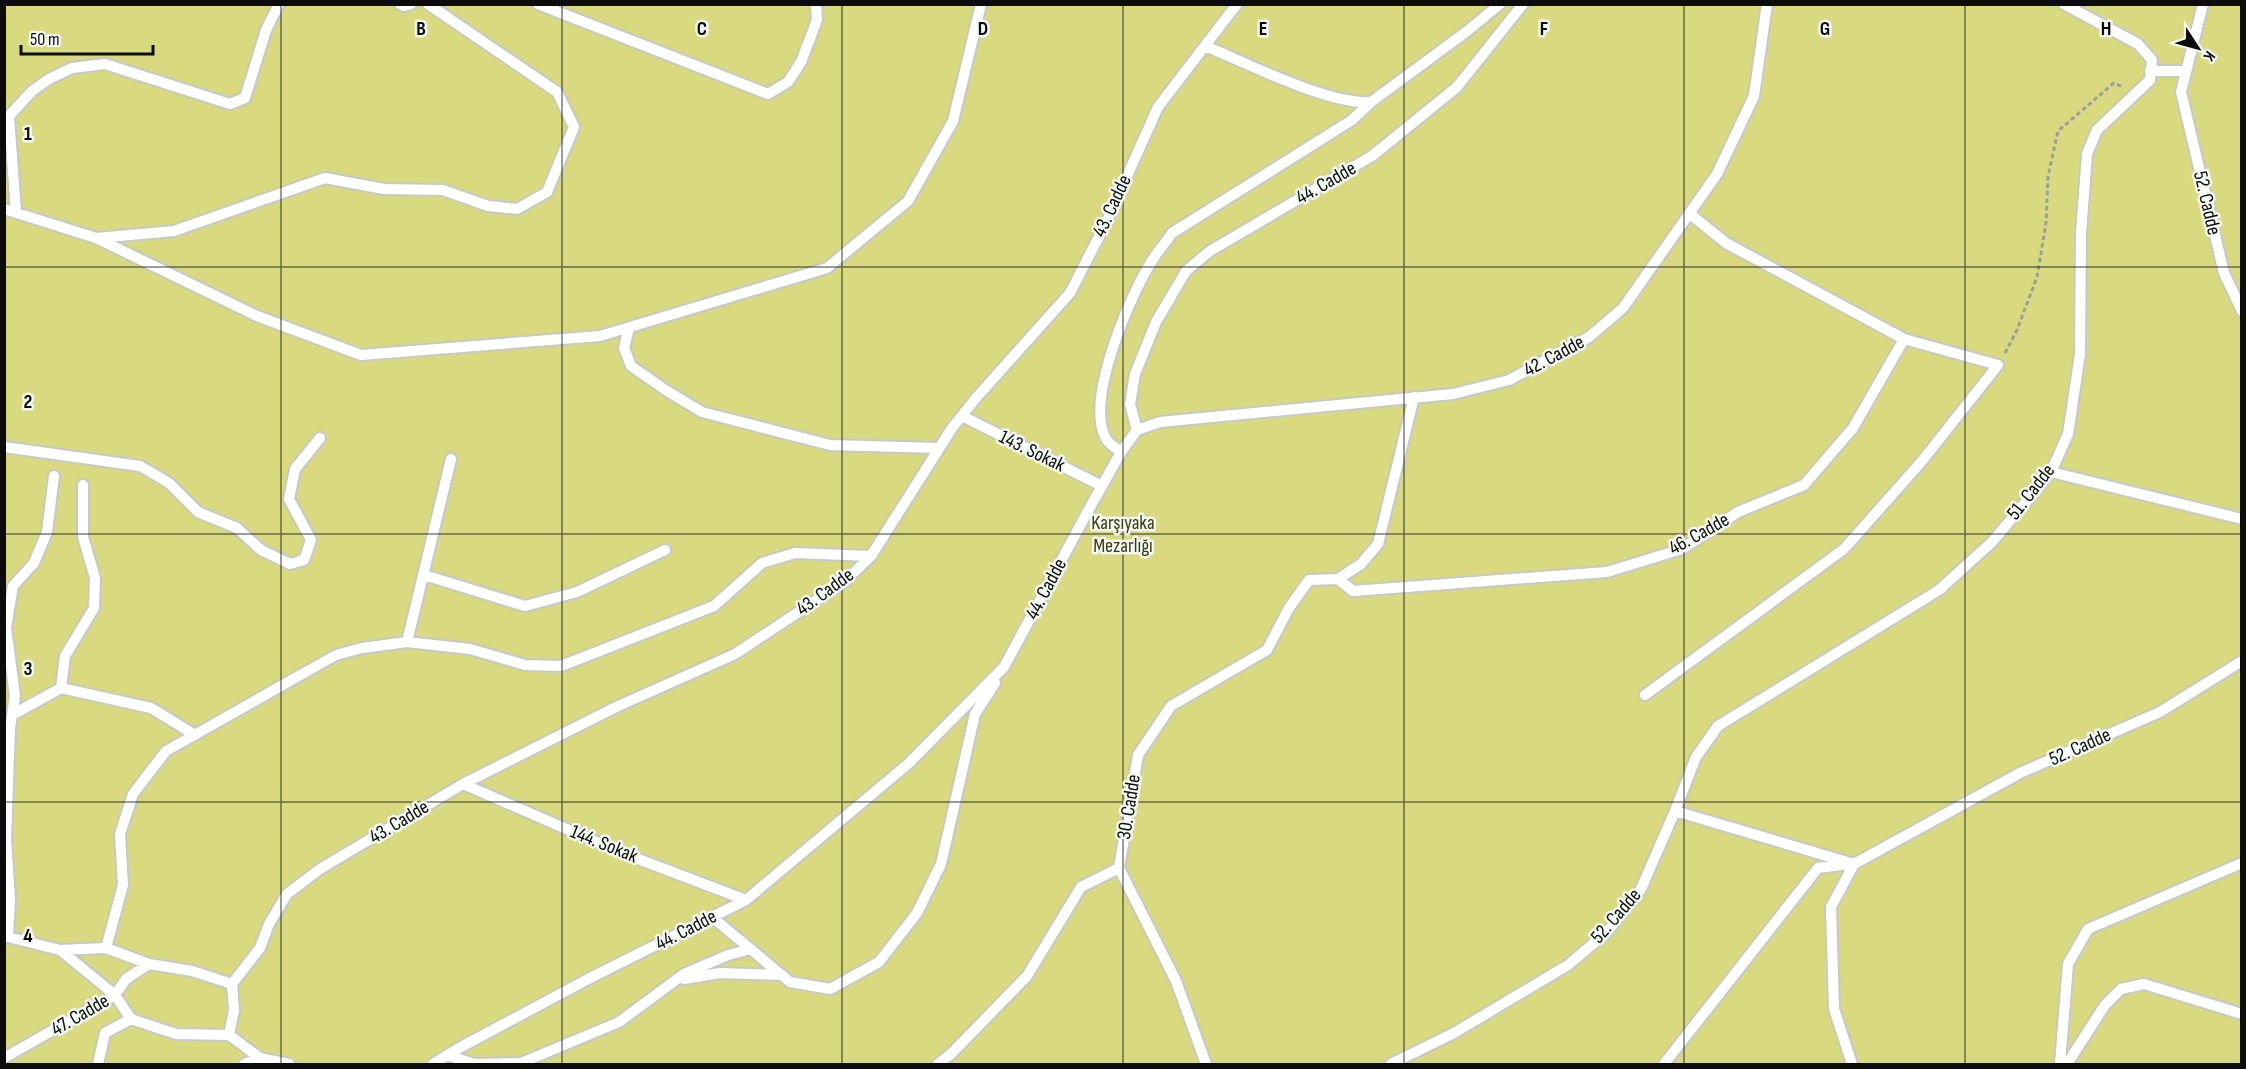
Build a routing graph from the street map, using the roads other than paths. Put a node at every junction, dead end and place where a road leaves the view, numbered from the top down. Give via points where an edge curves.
1 (279, 4) edge
2 (400, 4) edge
3 (411, 4) edge
4 (428, 4) edge
5 (538, 4) edge
6 (816, 4) edge
7 (981, 4) edge
8 (1237, 4) edge
9 (1500, 4) edge
10 (1523, 4) edge
11 (1767, 4) edge
12 (2064, 4) edge
13 (2203, 4) edge
14 (1205, 46) junction
15 (2150, 71) junction
16 (2187, 71) junction
17 (1371, 102) junction
18 (4, 209) edge
19 (16, 212) junction
20 (1689, 214) junction
21 (96, 238) junction
22 (2241, 311) edge
23 (629, 328) junction
24 (1904, 339) junction
25 (1414, 397) junction
26 (962, 416) junction
27 (1137, 430) junction
28 (320, 438) dead end
29 (4, 447) edge
30 (938, 448) junction
31 (1121, 452) junction
32 (451, 459) dead end
33 (2051, 472) junction
34 (54, 476) dead end
35 (83, 485) dead end
36 (1102, 486) junction
37 (2241, 519) edge
38 (665, 550) dead end
39 (872, 556) junction
40 (423, 576) junction
41 (1338, 579) junction
42 (9, 583) edge
43 (407, 642) junction
44 (2241, 661) edge
45 (1004, 667) junction
46 (61, 688) junction
47 (1645, 695) dead end
48 (12, 715) junction
49 (195, 735) junction
50 (463, 784) junction
51 (1675, 811) junction
52 (2241, 863) edge
53 (1854, 864) junction
54 (1119, 868) junction
55 (746, 900) junction
56 (712, 917) junction
57 (6, 937) edge
58 (106, 948) junction
59 (751, 949) junction
60 (60, 950) junction
61 (149, 964) junction
62 (782, 975) junction
63 (675, 980) junction
64 (232, 984) junction
65 (115, 995) junction
66 (2241, 1014) edge
67 (130, 1019) junction
68 (228, 1035) junction
69 (447, 1055) junction
70 (4, 1058) edge
71 (260, 1058) junction
72 (98, 1065) edge
73 (244, 1065) edge
74 (289, 1065) edge
75 (433, 1065) edge
76 (938, 1065) edge
77 (1206, 1065) edge
78 (1390, 1065) edge
79 (1664, 1065) edge
80 (1852, 1065) edge
81 (2060, 1065) edge
82 (2067, 1065) edge

1 - 19 lane via 266,30 245,98 230,104 105,64 72,68 32,91 9,116
2 - 3 lane
4 - 21 lane via 557,92 574,127 547,192 517,208 488,206 443,190 384,189 325,178 174,231
5 - 6 lane via 768,94 788,82 801,62 817,21
7 - 23 lane via 953,121 908,201 827,268
8 - 14 lane, 43. Cadde
9 - 17 lane
10 - 27 lane, 44. Cadde via 1457,87 1372,156 1209,251 1186,271 1156,322 1135,374 1130,404
11 - 20 lane, 42. Cadde via 1754,96 1716,174
12 - 15 lane via 2139,44 2152,60
13 - 16 lane
14 - 17 lane via 1299,86 1355,104
14 - 26 lane, 43. Cadde via 1158,107 1070,293
15 - 16 lane
15 - 33 lane, 51. Cadde via 2150,80 2097,130 2087,154 2080,233 2080,354 2068,434
16 - 22 lane, 52. Cadde via 2181,92 2224,273
17 - 31 lane via 1352,120 1172,233 1152,260 1122,322 1102,386 1099,416 1105,439
18 - 19 lane
19 - 21 lane
20 - 24 lane via 1726,243
20 - 25 lane, 42. Cadde via 1623,308 1589,337 1509,380 1453,394
21 - 23 lane via 257,316 361,355 600,336
23 - 30 lane via 624,348 631,366 702,411 830,445
24 - 41 lane, 46. Cadde via 1853,428 1804,485 1738,512 1682,549 1607,572 1353,591
24 - 47 lane via 1998,365 1922,461 1844,549
25 - 27 lane, 42. Cadde via 1160,422
25 - 41 lane via 1378,544 1361,564
26 - 30 lane, 43. Cadde
26 - 36 lane, 143. Sokak
27 - 31 lane, 44. Cadde
28 - 29 lane via 295,469 289,499 310,540 304,560 290,564 261,550 237,528 198,512 169,483 140,466
30 - 39 lane, 43. Cadde
31 - 36 lane, 44. Cadde
32 - 40 lane
33 - 37 lane
33 - 51 lane, 51. Cadde via 1992,542 1939,590 1718,726 1696,757
34 - 42 lane via 47,532 34,563
35 - 46 lane via 83,537 95,578 94,608 65,656
36 - 45 lane, 44. Cadde
38 - 40 lane via 577,592 525,606
39 - 43 lane via 795,553 762,563 714,606 561,666 525,665 470,649
39 - 50 lane, 43. Cadde via 844,582 735,654 616,706
40 - 43 lane
41 - 54 lane, 30. Cadde via 1309,580 1267,650 1171,706 1138,755
42 - 48 lane via 6,628 15,696
43 - 49 lane via 336,655
44 - 53 lane, 52. Cadde via 2160,712 2020,773
45 - 55 lane, 44. Cadde via 908,764
45 - 62 lane via 975,714 941,864 917,913 879,962 830,989 790,982
46 - 48 lane
46 - 49 lane via 151,708
48 - 57 lane
49 - 58 lane via 166,751 133,794 120,834 123,885
50 - 55 lane, 144. Sokak via 616,851
50 - 64 lane, 43. Cadde via 320,869 287,894 260,948
51 - 53 lane
51 - 78 lane, 52. Cadde via 1641,889 1607,932 1568,965 1454,1033
52 - 81 lane via 2088,929 2068,964
53 - 79 lane, 52. Cadde via 1818,868
53 - 80 lane via 1831,907 1834,1009
54 - 76 lane, 30. Cadde via 1081,887 1027,976
54 - 77 lane via 1176,981
55 - 56 lane, 44. Cadde
56 - 59 lane
56 - 69 lane, 44. Cadde
57 - 60 lane
58 - 60 lane
58 - 61 lane
59 - 62 lane
59 - 63 lane via 728,955
60 - 65 lane
61 - 64 lane via 192,971
61 - 65 lane, 47. Cadde via 126,979
62 - 63 lane via 720,972
63 - 69 lane via 619,1022 521,1063 474,1064
64 - 68 lane via 234,1010
65 - 67 lane
65 - 70 lane, 47. Cadde
66 - 82 lane via 2144,984 2121,989 2105,1005
67 - 68 lane via 176,1034
67 - 72 lane via 105,1033
68 - 71 lane
69 - 75 lane, 44. Cadde
71 - 73 lane
71 - 74 lane

